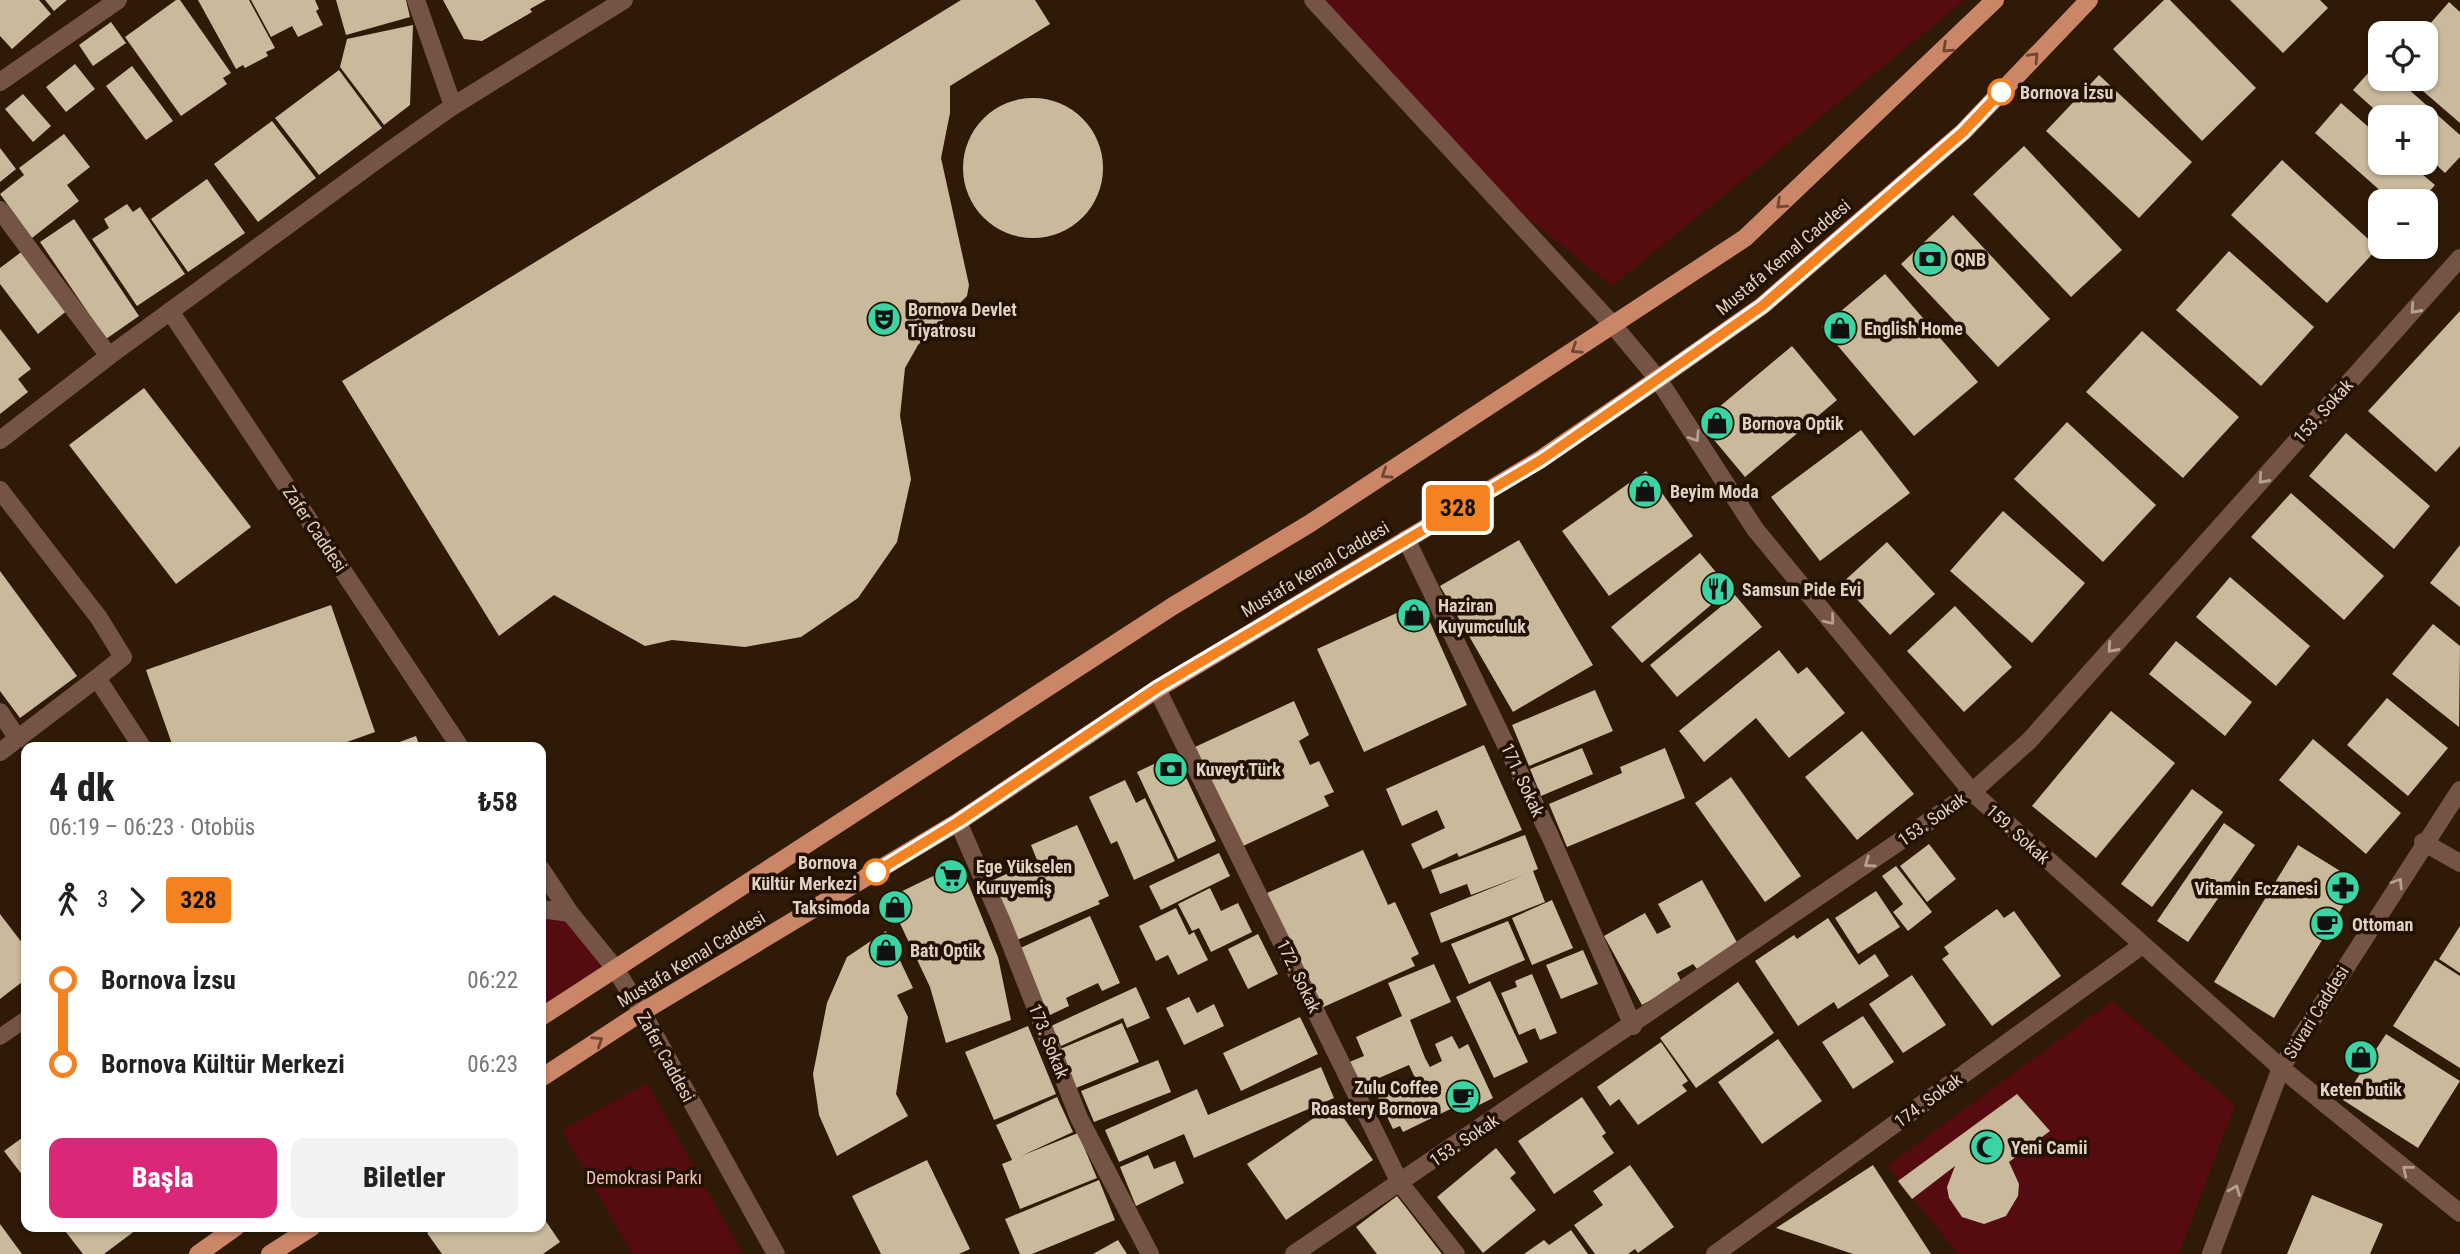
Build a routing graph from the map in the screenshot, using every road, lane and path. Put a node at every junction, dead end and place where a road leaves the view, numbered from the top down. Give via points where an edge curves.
1 (118, 0) edge
2 (416, 0) edge
3 (624, 0) edge
4 (1314, 0) edge
5 (1995, 0) edge
6 (2089, 0) edge
7 (0, 82) edge
8 (453, 106) junction
9 (0, 210) edge
10 (2460, 258) edge
11 (170, 311) junction
12 (1613, 325) junction
13 (109, 356) junction
14 (1658, 379) junction
15 (0, 440) edge
16 (0, 490) edge
17 (1405, 539) junction
18 (97, 678) junction
19 (1157, 688) junction
20 (0, 712) edge
21 (18, 739) junction
22 (139, 742) edge
23 (457, 742) edge
24 (0, 752) edge
25 (2460, 790) edge
26 (1972, 792) junction
27 (958, 822) junction
28 (2423, 842) junction
29 (2460, 863) edge
30 (546, 877) edge
31 (546, 910) edge
32 (570, 913) junction
33 (2141, 946) junction
34 (614, 967) junction
35 (642, 1012) junction
36 (546, 1014) edge
37 (21, 1022) edge
38 (1633, 1026) junction
39 (0, 1037) edge
40 (2281, 1068) junction
41 (546, 1075) edge
42 (1400, 1183) junction
43 (2460, 1213) edge
44 (229, 1232) edge
45 (304, 1232) edge
46 (198, 1254) edge
47 (270, 1254) edge
48 (776, 1254) edge
49 (1150, 1254) edge
50 (1294, 1254) edge
51 (1456, 1254) edge
52 (1714, 1254) edge
53 (2211, 1254) edge

1 - 7 street
2 - 8 street
3 - 8 street
4 - 12 street, 159. Sokak
5 -> 12 main road, Mustafa Kemal Caddesi via 1745,237
14 -> 6 main road, Mustafa Kemal Caddesi via 1762,306 1963,132
8 - 11 street
9 - 13 street
10 -> 26 street, 153. Sokak via 2029,741
11 - 13 street
11 - 23 street, Zafer Caddesi
12 - 14 street, 159. Sokak
12 -> 34 main road, Mustafa Kemal Caddesi via 1321,517 1173,606
13 - 15 street
14 - 17 main road, Mustafa Kemal Caddesi via 1541,460
14 -> 26 street, 159. Sokak via 1755,529
16 - 18 street via 99,618 123,657
17 - 19 main road, Mustafa Kemal Caddesi
17 - 38 street, 171. Sokak via 1545,826
18 - 21 street
18 - 22 street
19 - 27 main road, Mustafa Kemal Caddesi
19 - 42 street, 172. Sokak
20 - 21 street
21 - 24 street
25 - 28 street, Süvari Caddesi
26 - 33 street, 159. Sokak
26 -> 38 street, 153. Sokak
27 - 35 main road, Mustafa Kemal Caddesi
27 - 49 street, 173. Sokak via 1079,1118
28 - 29 street
40 -> 28 street, Süvari Caddesi
30 - 32 street, Zafer Caddesi
31 - 32 street
32 - 34 street, Zafer Caddesi
33 - 40 street, 159. Sokak
33 - 52 street, 174. Sokak
34 - 35 street, Zafer Caddesi
34 - 36 main road, Mustafa Kemal Caddesi
41 -> 35 main road, Mustafa Kemal Caddesi
35 - 48 street, Zafer Caddesi
37 - 39 lane
38 - 42 street, 153. Sokak
43 -> 40 street, 159. Sokak
53 -> 40 street, Süvari Caddesi
42 - 50 street, 153. Sokak
42 - 51 street, 172. Sokak
44 - 46 main road
45 - 47 main road

